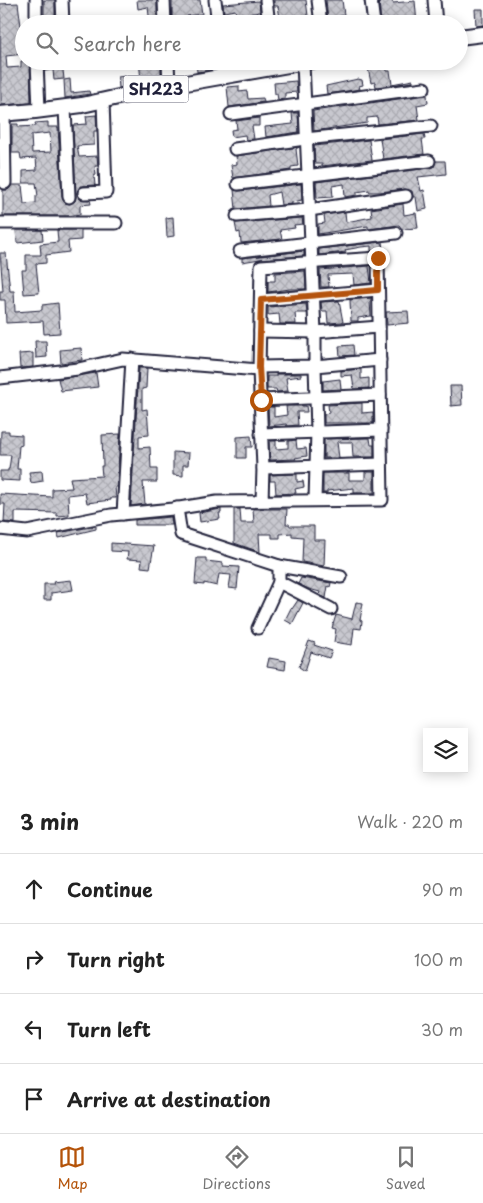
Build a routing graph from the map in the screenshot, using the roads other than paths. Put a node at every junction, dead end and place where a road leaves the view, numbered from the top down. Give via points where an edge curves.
1 (36, 0) edge
2 (62, 0) edge
3 (164, 0) edge
4 (215, 0) edge
5 (266, 0) edge
6 (318, 0) edge
7 (372, 0) edge
8 (434, 0) edge
9 (36, 15) edge
10 (63, 15) edge
11 (165, 15) edge
12 (217, 15) edge
13 (268, 15) edge
14 (320, 15) edge
15 (373, 15) edge
16 (435, 15) edge
17 (483, 34) edge
18 (468, 36) edge
19 (37, 70) edge
20 (168, 70) edge
21 (222, 70) edge
22 (252, 70) edge
23 (306, 70) edge
24 (223, 78) junction
25 (169, 86) junction
26 (424, 88) dead end
27 (103, 100) junction
28 (304, 105) junction
29 (65, 108) junction
30 (39, 110) junction
31 (2, 114) edge
32 (231, 114) dead end
33 (431, 126) dead end
34 (305, 139) junction
35 (235, 149) dead end
36 (429, 161) dead end
37 (308, 175) junction
38 (5, 183) dead end
39 (238, 184) dead end
40 (84, 193) dead end
41 (406, 196) dead end
42 (69, 197) dead end
43 (309, 210) junction
44 (237, 216) dead end
45 (0, 223) edge
46 (116, 223) dead end
47 (396, 233) dead end
48 (311, 243) junction
49 (240, 251) dead end
50 (313, 262) junction
51 (378, 290) junction
52 (313, 297) junction
53 (261, 300) junction
54 (379, 327) junction
55 (260, 332) junction
56 (316, 332) junction
57 (132, 360) junction
58 (380, 360) junction
59 (315, 366) junction
60 (259, 368) junction
61 (0, 378) edge
62 (380, 395) junction
63 (317, 398) junction
64 (261, 400) junction
65 (381, 430) junction
66 (317, 431) junction
67 (261, 434) junction
68 (381, 464) junction
69 (317, 465) junction
70 (262, 468) junction
71 (316, 500) junction
72 (262, 501) junction
73 (177, 508) junction
74 (123, 514) junction
75 (0, 529) edge
76 (279, 566) junction
77 (341, 577) dead end
78 (279, 582) junction
79 (331, 608) dead end
80 (258, 628) dead end

1 - 9 street
2 - 10 street
3 - 11 street
4 - 12 street
5 - 13 street
6 - 14 street
7 - 15 street
8 - 16 street
17 - 18 main road
19 - 30 street
20 - 25 street
21 - 24 street
22 - 24 main road, SH223
23 - 28 street
24 - 25 main road, SH223
25 - 27 main road, SH223
26 - 28 street
27 - 29 main road, SH223
27 - 40 street via 106,192
28 - 32 street
28 - 34 street
29 - 30 main road, SH223
29 - 42 street
30 - 31 main road, SH223
31 - 38 street
33 - 34 street
34 - 35 street
34 - 37 street
36 - 37 street
37 - 39 street
37 - 43 street
41 - 43 street
43 - 44 street
43 - 48 street
45 - 46 street
47 - 48 street
48 - 49 street
48 - 50 street
50 - 51 street via 378,258
50 - 52 street
50 - 53 street via 261,266
51 - 52 street
51 - 54 street
52 - 53 street
52 - 56 street
53 - 55 street
54 - 56 street
54 - 58 street
55 - 56 street
55 - 60 street
56 - 59 street
57 - 60 street
57 - 61 street via 123,359 78,370
57 - 74 street
58 - 59 street
58 - 62 street
59 - 60 street
59 - 63 street
60 - 64 street
62 - 63 street
62 - 65 street
63 - 64 street
63 - 66 street
64 - 67 street
65 - 66 street
65 - 68 street
66 - 67 street
66 - 69 street
67 - 70 street
68 - 69 street
68 - 71 street via 382,500
69 - 70 street
69 - 71 street
70 - 72 street
71 - 72 street
72 - 73 street via 217,502
73 - 74 street
73 - 76 street via 181,534
74 - 75 street via 28,532
76 - 77 street
76 - 78 street
78 - 79 street
78 - 80 street

